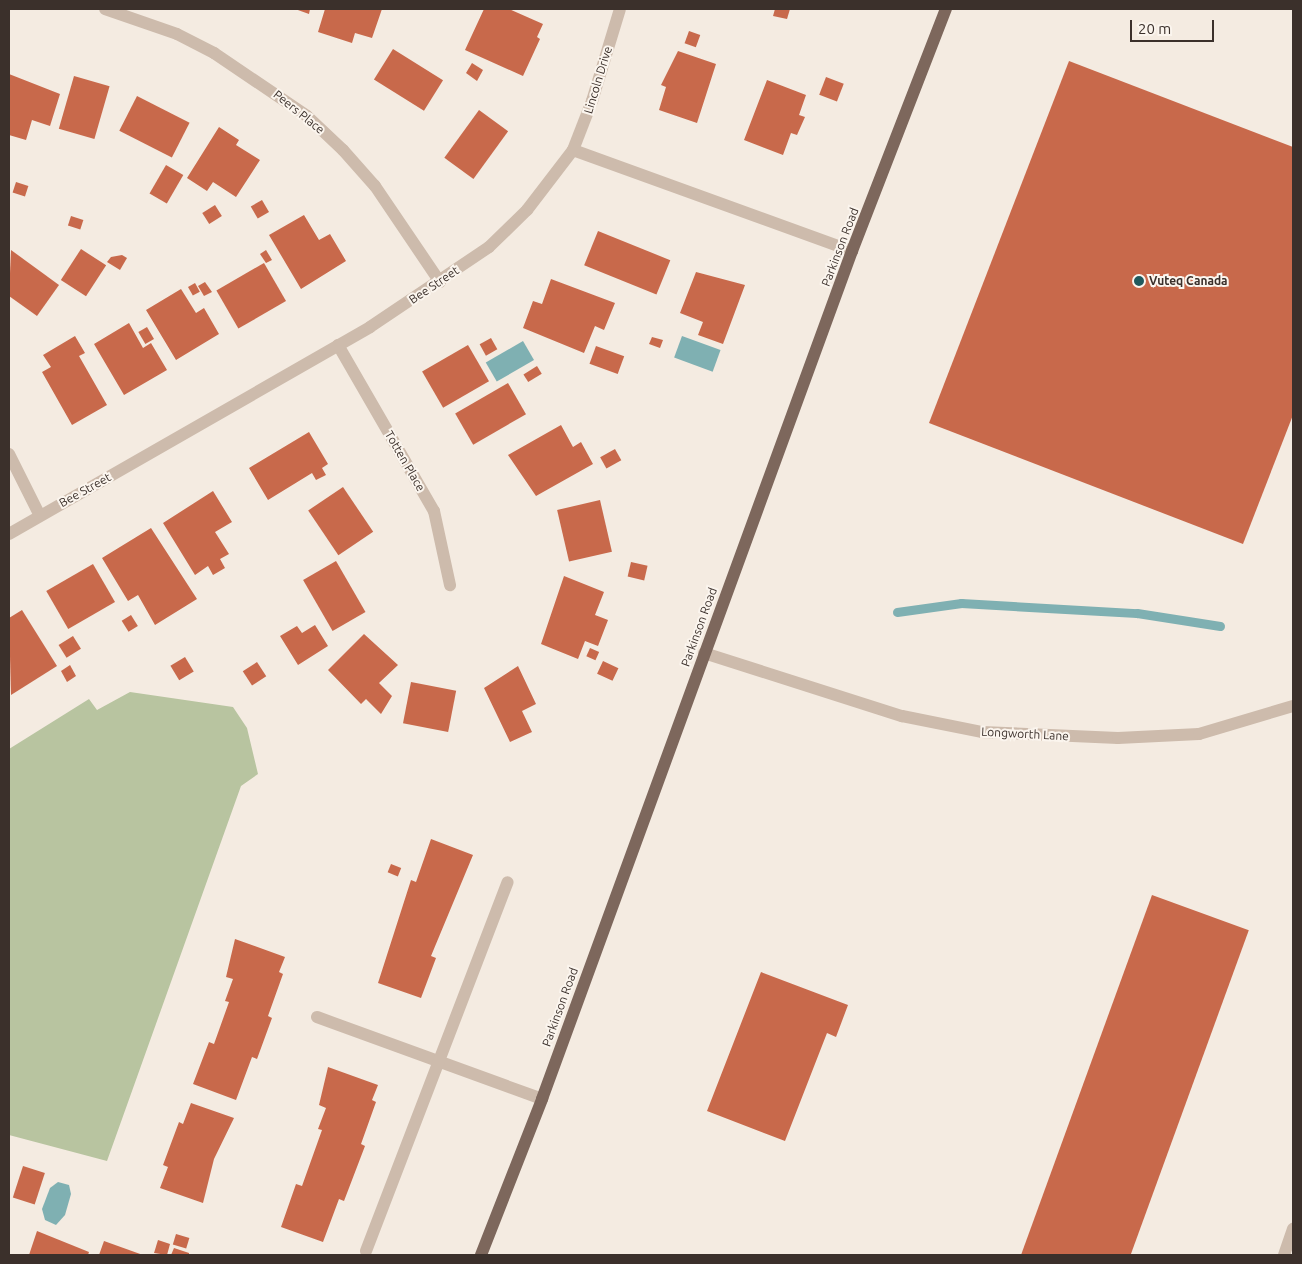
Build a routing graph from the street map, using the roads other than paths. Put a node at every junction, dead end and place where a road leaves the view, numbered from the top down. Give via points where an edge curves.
1 (105, 9) edge
2 (620, 9) edge
3 (946, 9) edge
4 (573, 150) junction
5 (852, 251) junction
6 (440, 282) junction
7 (338, 346) junction
8 (9, 454) edge
9 (40, 516) junction
10 (9, 534) edge
11 (450, 585) dead end
12 (704, 653) junction
13 (1293, 706) edge
14 (508, 882) dead end
15 (317, 1017) dead end
16 (439, 1062) junction
17 (542, 1099) junction
18 (1293, 1229) edge
19 (366, 1251) dead end
20 (481, 1255) edge
21 (1284, 1255) edge

1 - 6 street, Peers Place via 177,34 214,53 307,116 374,186
2 - 4 street, Lincoln Drive via 592,101
3 - 5 main road, Parkinson Road
4 - 5 street
4 - 6 street, Bee Street via 510,228 490,247
5 - 12 main road, Parkinson Road
6 - 7 street, Bee Street
7 - 9 street, Bee Street
7 - 11 street, Totten Place via 434,511
8 - 9 street
9 - 10 street, Bee Street
12 - 13 street, Longworth Lane via 902,716 982,732 1118,738 1198,734
12 - 17 main road, Parkinson Road
14 - 16 street
15 - 16 street
16 - 17 street
16 - 19 street
17 - 20 main road, Parkinson Road
18 - 21 street

